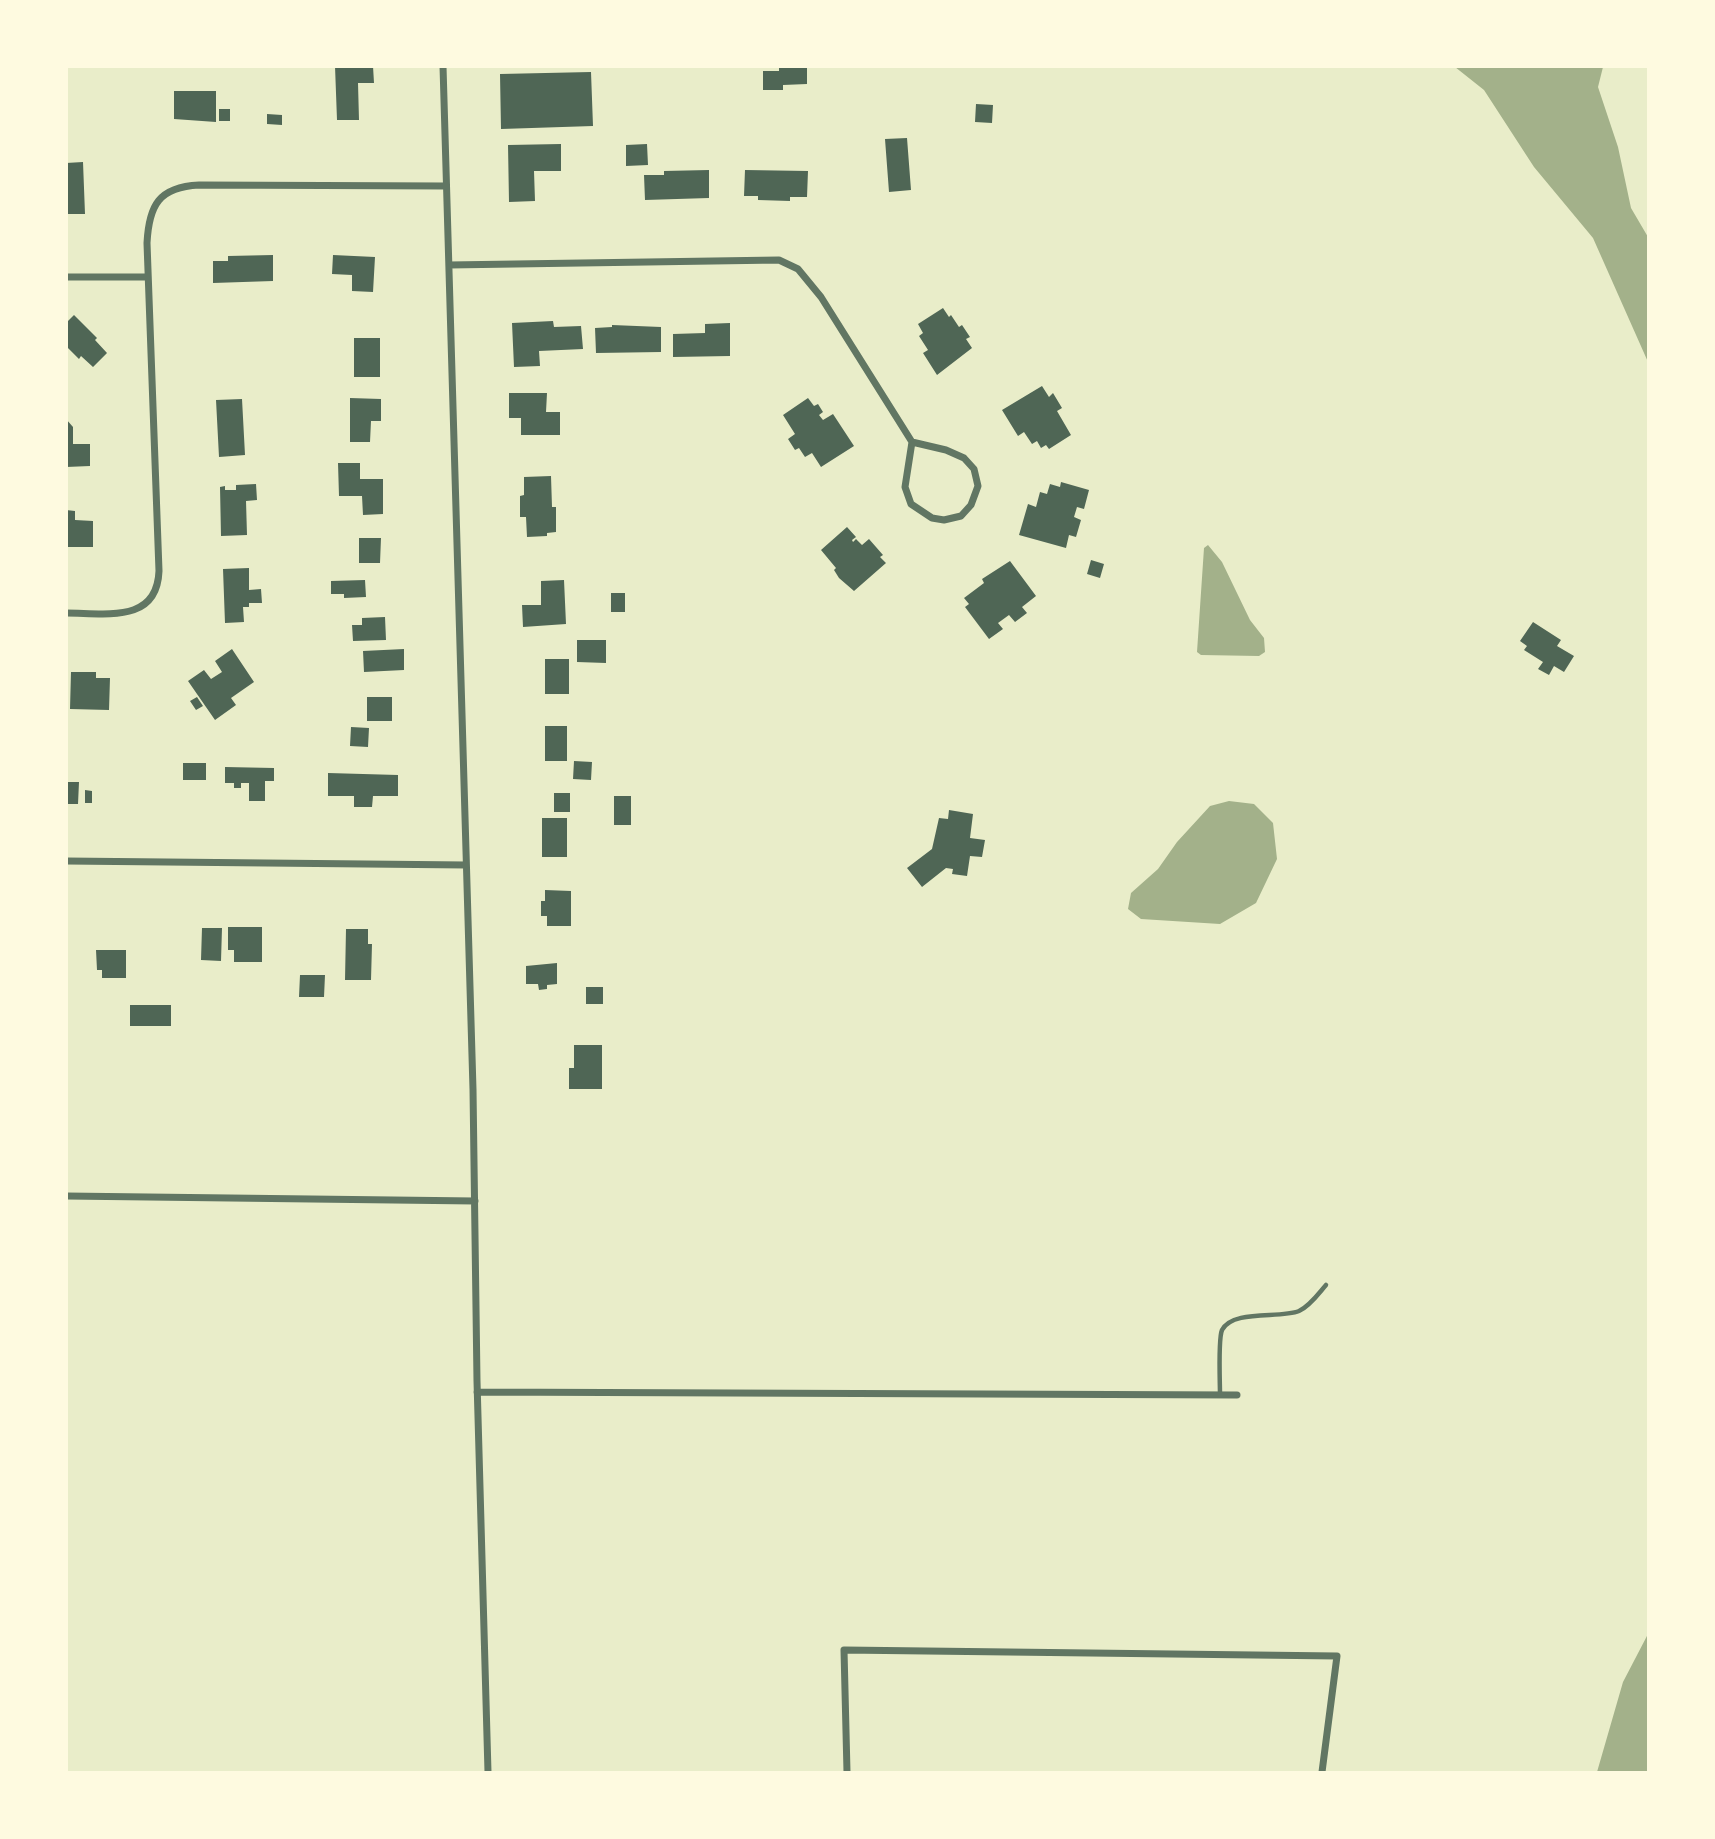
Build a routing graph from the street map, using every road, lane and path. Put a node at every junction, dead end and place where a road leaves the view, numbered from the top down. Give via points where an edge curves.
1 (443, 66) edge
2 (446, 186) junction
3 (449, 265) junction
4 (66, 277) edge
5 (147, 277) junction
6 (912, 442) junction
7 (66, 613) edge
8 (66, 861) edge
9 (466, 865) junction
10 (66, 1196) edge
11 (475, 1201) junction
12 (1326, 1284) dead end
13 (477, 1392) junction
14 (1220, 1395) junction
15 (1237, 1395) dead end
16 (488, 1773) edge
17 (847, 1773) edge
18 (1322, 1773) edge

1 - 2 street
2 - 3 street
2 - 5 street via 199,184 169,190 151,213
3 - 6 street via 779,260 798,269 821,298
3 - 9 street
4 - 5 street
5 - 7 street via 159,578 151,600 138,610
6 - 6 street via 905,487 911,504 932,518 961,516 978,486 974,469 946,450
8 - 9 street
9 - 11 street
10 - 11 street
11 - 13 street
12 - 14 lane via 1298,1311 1229,1322 1222,1331
13 - 14 street
13 - 16 street
14 - 15 street
17 - 18 street via 844,1650 1337,1656

